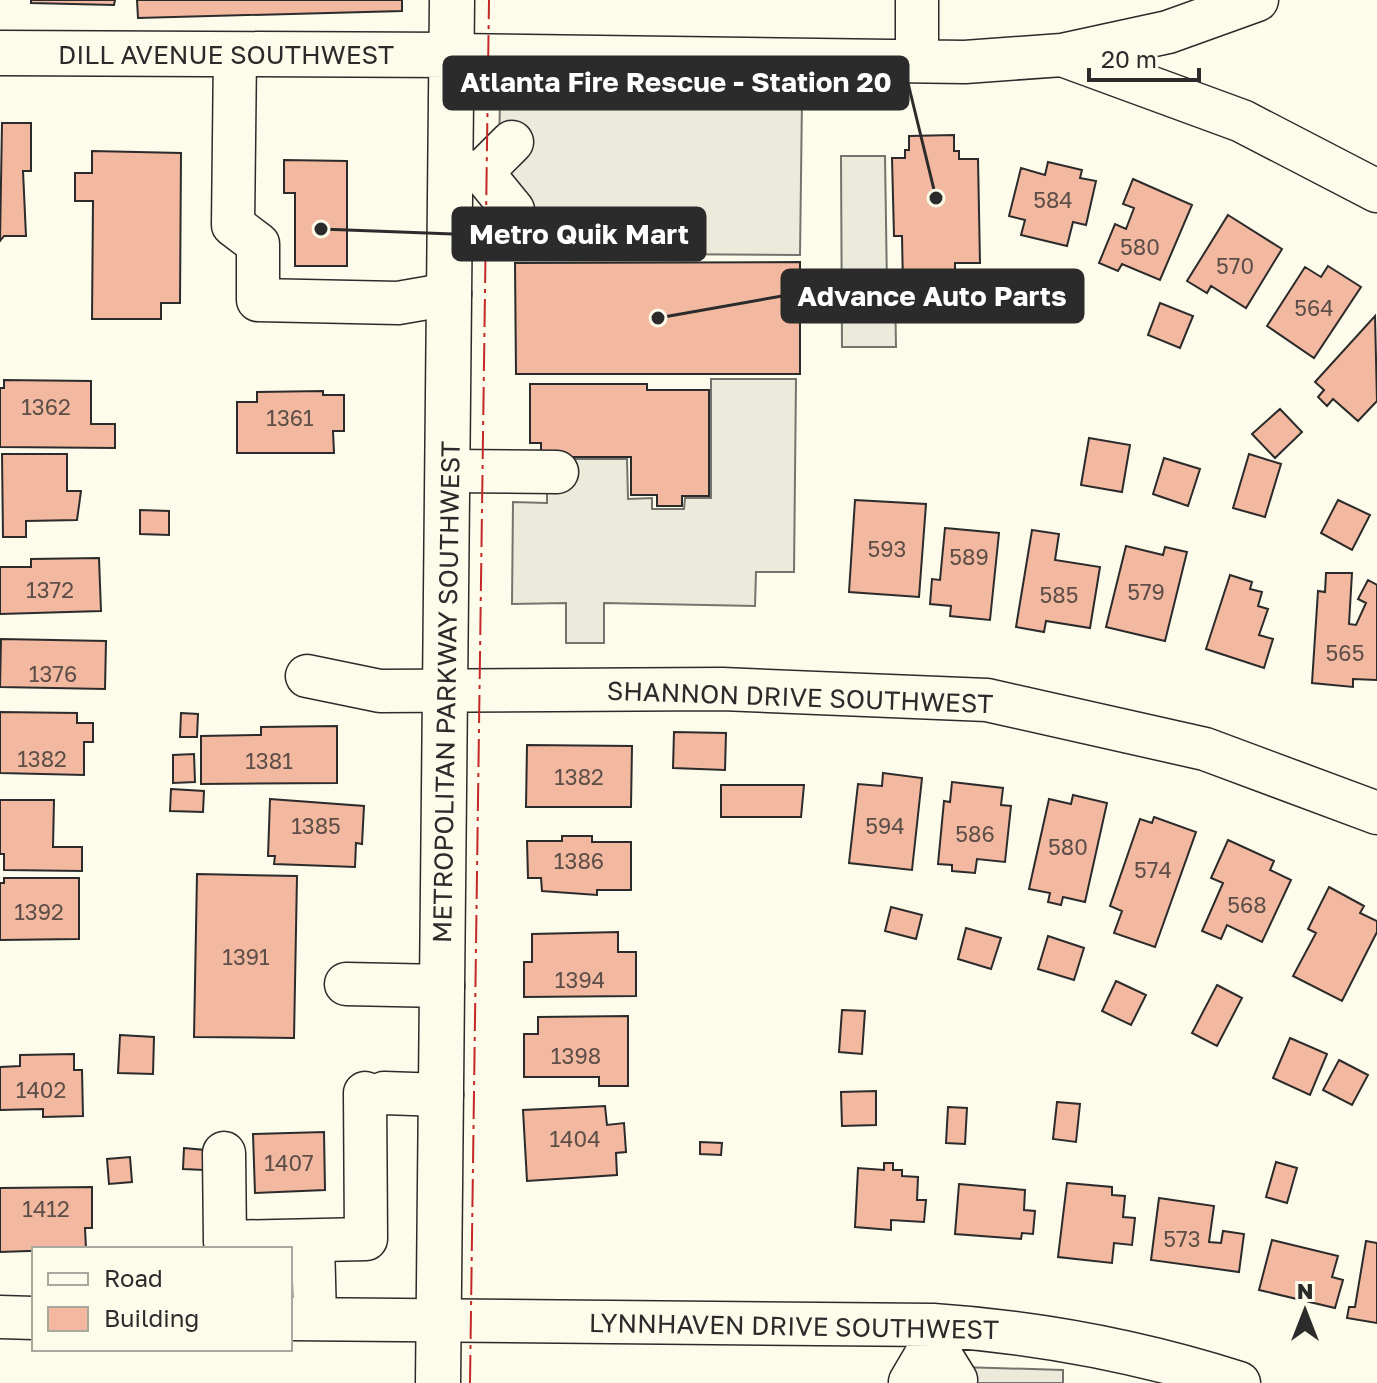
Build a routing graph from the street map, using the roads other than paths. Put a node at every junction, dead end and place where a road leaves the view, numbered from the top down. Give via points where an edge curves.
1 (452, 0) edge
2 (917, 0) edge
3 (1257, 0) edge
4 (0, 53) edge
5 (235, 54) junction
6 (452, 55) junction
7 (1062, 55) junction
8 (917, 61) junction
9 (512, 142) dead end
10 (467, 171) junction
11 (1377, 191) edge
12 (513, 210) dead end
13 (450, 294) junction
14 (448, 471) junction
15 (557, 472) dead end
16 (307, 676) dead end
17 (447, 691) junction
18 (1377, 813) edge
19 (346, 984) dead end
20 (443, 986) junction
21 (442, 1095) junction
22 (224, 1153) dead end
23 (313, 1241) junction
24 (0, 1317) edge
25 (32, 1318) edge
26 (302, 1319) edge
27 (439, 1320) junction
28 (933, 1334) junction
29 (956, 1380) dead end
30 (910, 1382) edge
31 (438, 1383) edge
32 (1239, 1383) edge

1 - 6 main road, METROPOLITAN PARKWAY SOUTHWEST
2 - 8 street
3 - 7 street via 1168,32
4 - 5 main road, DILL AVENUE SOUTHWEST
5 - 6 main road, DILL AVENUE SOUTHWEST
5 - 13 street via 233,225 258,244 258,300 398,303
6 - 8 street
6 - 10 main road, METROPOLITAN PARKWAY SOUTHWEST
7 - 8 street
7 - 11 street via 1242,121
9 - 10 street
10 - 12 street
10 - 13 main road, METROPOLITAN PARKWAY SOUTHWEST
13 - 14 main road, METROPOLITAN PARKWAY SOUTHWEST
14 - 15 street
14 - 17 main road, METROPOLITAN PARKWAY SOUTHWEST
16 - 17 street, SHANNON DRIVE SOUTHWEST via 380,691
17 - 18 street, SHANNON DRIVE SOUTHWEST via 722,689 987,700 1205,749
17 - 20 main road, METROPOLITAN PARKWAY SOUTHWEST
19 - 20 street
20 - 21 main road, METROPOLITAN PARKWAY SOUTHWEST
21 - 23 street via 375,1093 366,1239
21 - 27 main road, METROPOLITAN PARKWAY SOUTHWEST
22 - 23 street via 225,1242
23 - 26 street
24 - 25 street
26 - 27 street, LYNNHAVEN DRIVE SOUTHWEST
27 - 28 street, LYNNHAVEN DRIVE SOUTHWEST
27 - 31 main road, METROPOLITAN PARKWAY SOUTHWEST
28 - 29 street
28 - 30 street
28 - 32 street, LYNNHAVEN DRIVE SOUTHWEST via 1011,1330 1171,1362

